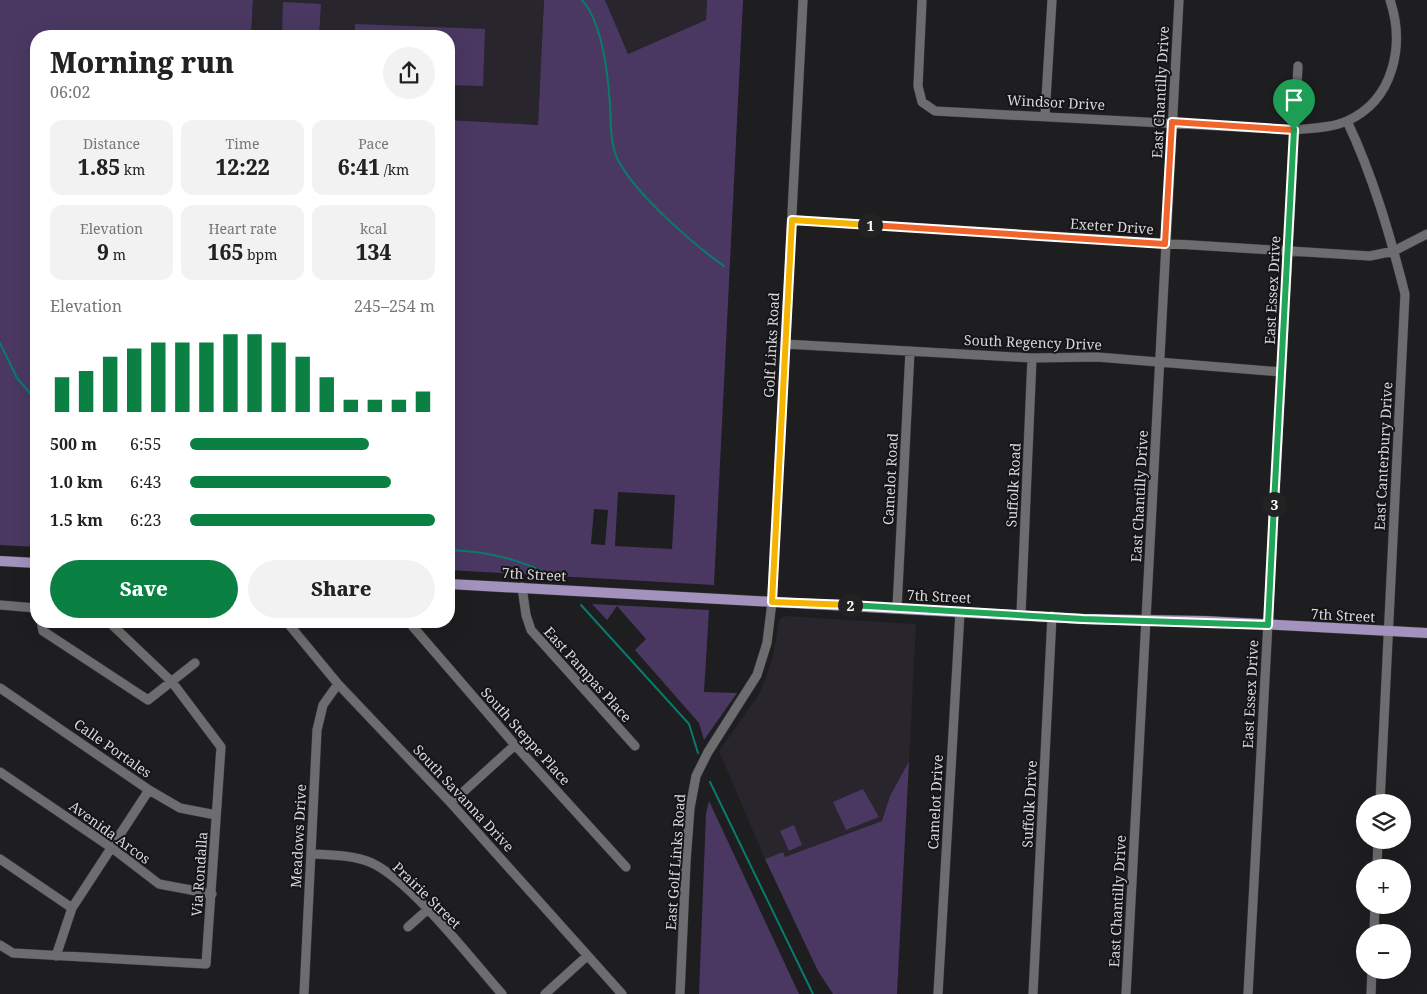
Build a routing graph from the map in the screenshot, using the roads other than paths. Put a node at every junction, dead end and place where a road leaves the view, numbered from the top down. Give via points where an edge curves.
1 (803, 0) edge
2 (922, 0) edge
3 (1052, 0) edge
4 (1179, 0) edge
5 (1390, 0) edge
6 (1298, 66) dead end
7 (1045, 115) junction
8 (1347, 121) junction
9 (1172, 122) junction
10 (1294, 130) junction
11 (792, 220) junction
12 (1427, 234) edge
13 (1165, 244) junction
14 (1394, 250) junction
15 (1289, 252) junction
16 (785, 344) junction
17 (910, 351) junction
18 (1032, 358) junction
19 (1160, 362) junction
20 (1281, 372) junction
21 (0, 561) edge
22 (30, 563) edge
23 (455, 584) edge
24 (522, 587) junction
25 (772, 602) junction
26 (0, 605) edge
27 (30, 608) edge
28 (897, 608) junction
29 (960, 612) junction
30 (1021, 614) junction
31 (1052, 616) junction
32 (1146, 621) junction
33 (1268, 625) junction
34 (42, 628) edge
35 (115, 628) edge
36 (292, 628) edge
37 (414, 628) edge
38 (1388, 631) junction
39 (1427, 633) edge
40 (195, 663) dead end
41 (172, 682) junction
42 (338, 684) junction
43 (0, 688) edge
44 (515, 745) junction
45 (635, 746) dead end
46 (0, 772) edge
47 (149, 790) junction
48 (1380, 794) edge
49 (451, 803) junction
50 (216, 815) junction
51 (112, 848) junction
52 (312, 854) junction
53 (0, 858) edge
54 (626, 867) dead end
55 (212, 894) junction
56 (72, 908) junction
57 (427, 910) junction
58 (408, 927) dead end
59 (0, 945) edge
60 (56, 956) junction
61 (587, 956) junction
62 (1372, 979) edge
63 (304, 994) edge
64 (502, 994) edge
65 (545, 994) edge
66 (622, 994) edge
67 (680, 994) edge
68 (938, 994) edge
69 (1033, 994) edge
70 (1126, 994) edge
71 (1248, 994) edge
72 (1371, 994) edge

1 - 11 street, Golf Links Road
2 - 7 street, Windsor Drive via 918,86 922,102 935,111
3 - 7 street
4 - 9 street, East Chantilly Drive
5 - 8 street, Windsor Drive via 1398,27 1394,69 1368,108
6 - 10 street, East Essex Drive
7 - 9 street, Windsor Drive
8 - 10 street, Windsor Drive
8 - 14 street, East Canterbury Drive via 1362,154
9 - 10 street, Windsor Drive
9 - 13 street, East Chantilly Drive
10 - 15 street, East Essex Drive
11 - 13 street, Exeter Drive
11 - 16 street, Golf Links Road
12 - 14 street, Exeter Drive
13 - 15 street, Exeter Drive
13 - 19 street, East Chantilly Drive
14 - 15 street, Exeter Drive via 1370,256
14 - 38 street, East Canterbury Drive via 1405,294
15 - 20 street, East Essex Drive
16 - 17 street, South Regency Drive
16 - 25 street, Golf Links Road
17 - 18 street, South Regency Drive
17 - 28 street, Camelot Road
18 - 19 street, South Regency Drive via 1097,357
18 - 30 street, Suffolk Road
19 - 20 street, South Regency Drive
19 - 32 street, East Chantilly Drive
20 - 33 street, East Essex Drive
21 - 22 main road
23 - 24 main road, 7th Street
24 - 25 main road, 7th Street
24 - 45 street, East Pampas Place via 531,630
25 - 28 main road, 7th Street
25 - 67 street, East Golf Links Road via 767,643 757,675 696,776 686,862
26 - 27 street
28 - 29 main road, 7th Street
29 - 30 main road, 7th Street
29 - 68 street, Camelot Drive
30 - 31 main road, 7th Street
31 - 32 main road, 7th Street
31 - 69 street, Suffolk Drive
32 - 33 main road, 7th Street
32 - 70 street, East Chantilly Drive
33 - 38 main road, 7th Street
33 - 71 street, East Essex Drive
34 - 41 street via 148,700
35 - 41 street, Via Rondalla
36 - 42 street, South Savanna Drive
37 - 44 street, South Steppe Place
38 - 39 main road, 7th Street
38 - 48 street, East Canterbury Drive
40 - 41 street
41 - 50 street, Via Rondalla via 221,747
42 - 49 street, South Savanna Drive
42 - 52 street, Meadows Drive via 323,705 317,730
43 - 47 street, Calle Portales
44 - 49 street
44 - 54 street, South Steppe Place
46 - 51 street, Avenida Arcos
47 - 50 street, Calle Portales via 180,808
47 - 51 street
49 - 61 street, South Savanna Drive
50 - 55 street, Via Rondalla
51 - 55 street, Avenida Arcos via 159,884
51 - 56 street
52 - 57 street, Prairie Street via 347,856 373,864 395,878
52 - 63 street, Meadows Drive
53 - 56 street
55 - 60 street, Via Rondalla via 206,964
56 - 60 street
57 - 58 street
57 - 64 street, Prairie Street
59 - 60 street, Via Rondalla via 13,953
61 - 65 street
61 - 66 street, South Savanna Drive
62 - 72 street

